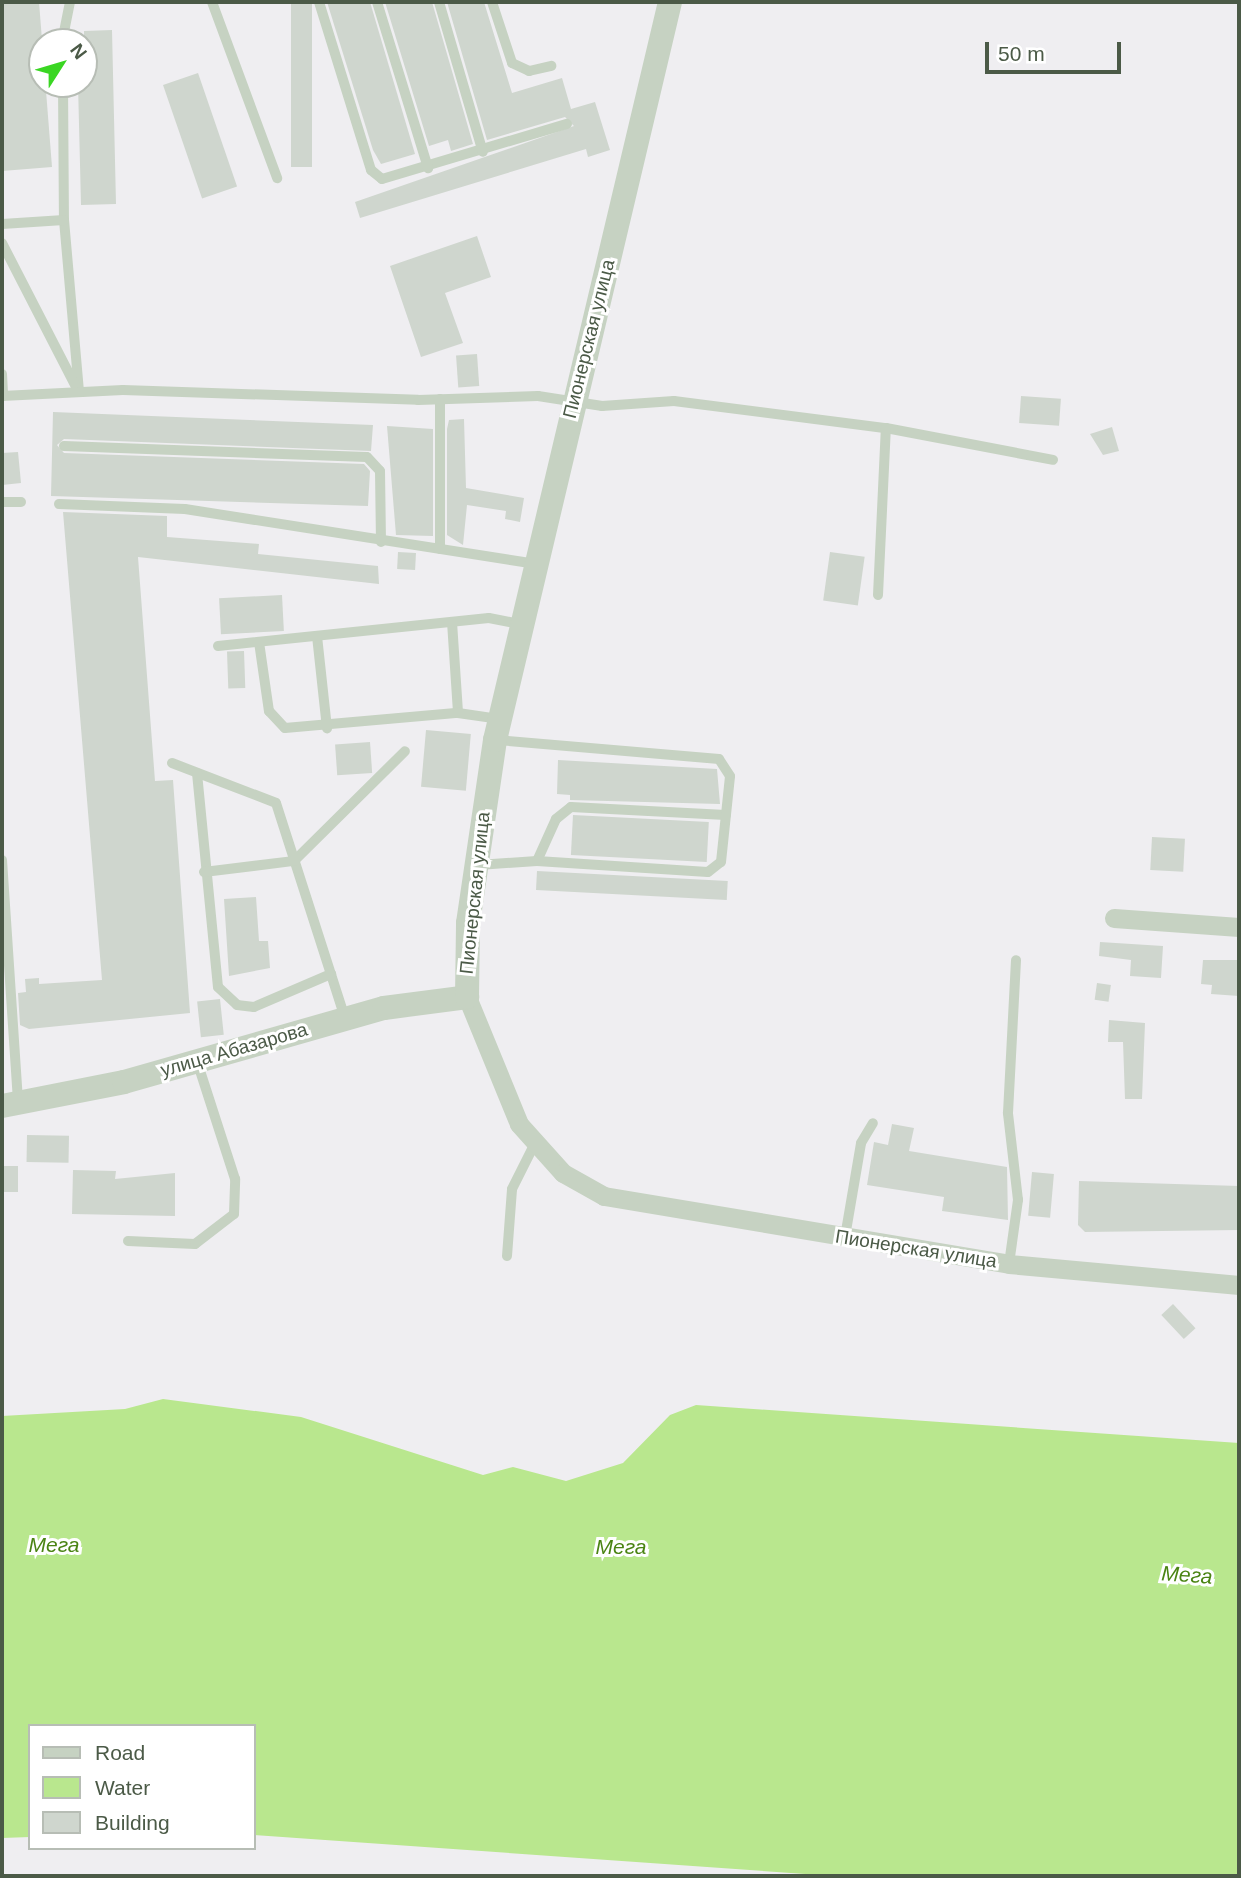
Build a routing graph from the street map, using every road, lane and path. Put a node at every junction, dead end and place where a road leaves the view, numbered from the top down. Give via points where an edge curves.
1 (70, 2) edge
2 (212, 2) edge
3 (319, 2) edge
4 (377, 2) edge
5 (439, 2) edge
6 (492, 2) edge
7 (670, 2) edge
8 (65, 28) edge
9 (551, 66) dead end
10 (63, 98) edge
11 (567, 124) dead end
12 (483, 152) junction
13 (428, 168) junction
14 (277, 178) dead end
15 (64, 220) junction
16 (2, 224) edge
17 (2, 243) edge
18 (2, 374) edge
19 (79, 391) junction
20 (2, 396) edge
21 (440, 399) junction
22 (573, 402) junction
23 (886, 428) junction
24 (64, 446) dead end
25 (1053, 460) dead end
26 (2, 502) edge
27 (21, 502) dead end
28 (60, 504) dead end
29 (381, 542) junction
30 (440, 548) junction
31 (535, 564) junction
32 (878, 595) dead end
33 (452, 622) junction
34 (521, 624) junction
35 (317, 636) junction
36 (259, 642) junction
37 (218, 646) dead end
38 (458, 713) junction
39 (327, 728) junction
40 (497, 729) junction
41 (405, 751) dead end
42 (172, 763) dead end
43 (197, 773) junction
44 (726, 815) junction
45 (2, 860) edge
46 (294, 861) junction
47 (537, 861) junction
48 (476, 866) junction
49 (204, 872) junction
50 (1114, 918) dead end
51 (1239, 927) edge
52 (1016, 960) dead end
53 (331, 974) junction
54 (467, 997) junction
55 (345, 1018) junction
56 (197, 1061) junction
57 (10, 1105) edge
58 (873, 1123) dead end
59 (534, 1144) junction
60 (845, 1238) junction
61 (128, 1241) dead end
62 (507, 1256) dead end
63 (1009, 1264) junction
64 (1239, 1285) edge

1 - 8 lane
2 - 14 lane
3 - 13 lane via 371,170 387,180
4 - 13 lane
5 - 12 lane
6 - 9 lane via 512,63 529,71
7 - 22 street, Пионерская улица
10 - 15 lane
11 - 12 lane
12 - 13 lane
15 - 16 lane
15 - 19 lane
17 - 19 lane
18 - 20 lane
19 - 20 lane
19 - 21 lane
21 - 22 lane via 538,396
21 - 30 lane
22 - 23 lane via 674,401
22 - 31 street, Пионерская улица
23 - 25 lane
23 - 32 lane
24 - 29 lane via 367,457 380,471
26 - 27 lane
28 - 29 lane via 185,509
29 - 30 lane
30 - 31 lane
31 - 34 street, Пионерская улица
33 - 34 lane via 489,618
33 - 35 lane
33 - 38 lane
34 - 40 street, Пионерская улица
35 - 36 lane
35 - 39 lane
36 - 37 lane
36 - 39 lane via 275,722 300,732
38 - 39 lane
38 - 40 lane
40 - 44 lane via 719,760 729,769
40 - 48 street, Пионерская улица
41 - 46 lane
42 - 43 lane
43 - 46 lane via 276,803
43 - 49 lane
44 - 47 lane via 571,807 556,819
44 - 47 lane via 721,862 708,872
45 - 57 lane
46 - 49 lane
46 - 53 lane
47 - 48 lane
48 - 54 street, Пионерская улица
49 - 53 lane via 213,978 237,1005 254,1007 287,997
50 - 51 street
52 - 63 lane via 1008,1112 1018,1200
53 - 55 lane
54 - 55 street, улица Абазарова
54 - 59 street, Пионерская улица via 506,1101
55 - 56 street, улица Абазарова
56 - 57 street, улица Абазарова
56 - 61 lane via 235,1179 234,1214 195,1244
58 - 60 lane via 861,1143
59 - 60 street, Пионерская улица via 563,1173 604,1196
59 - 62 lane via 512,1189
60 - 63 street, Пионерская улица
63 - 64 street, Пионерская улица

